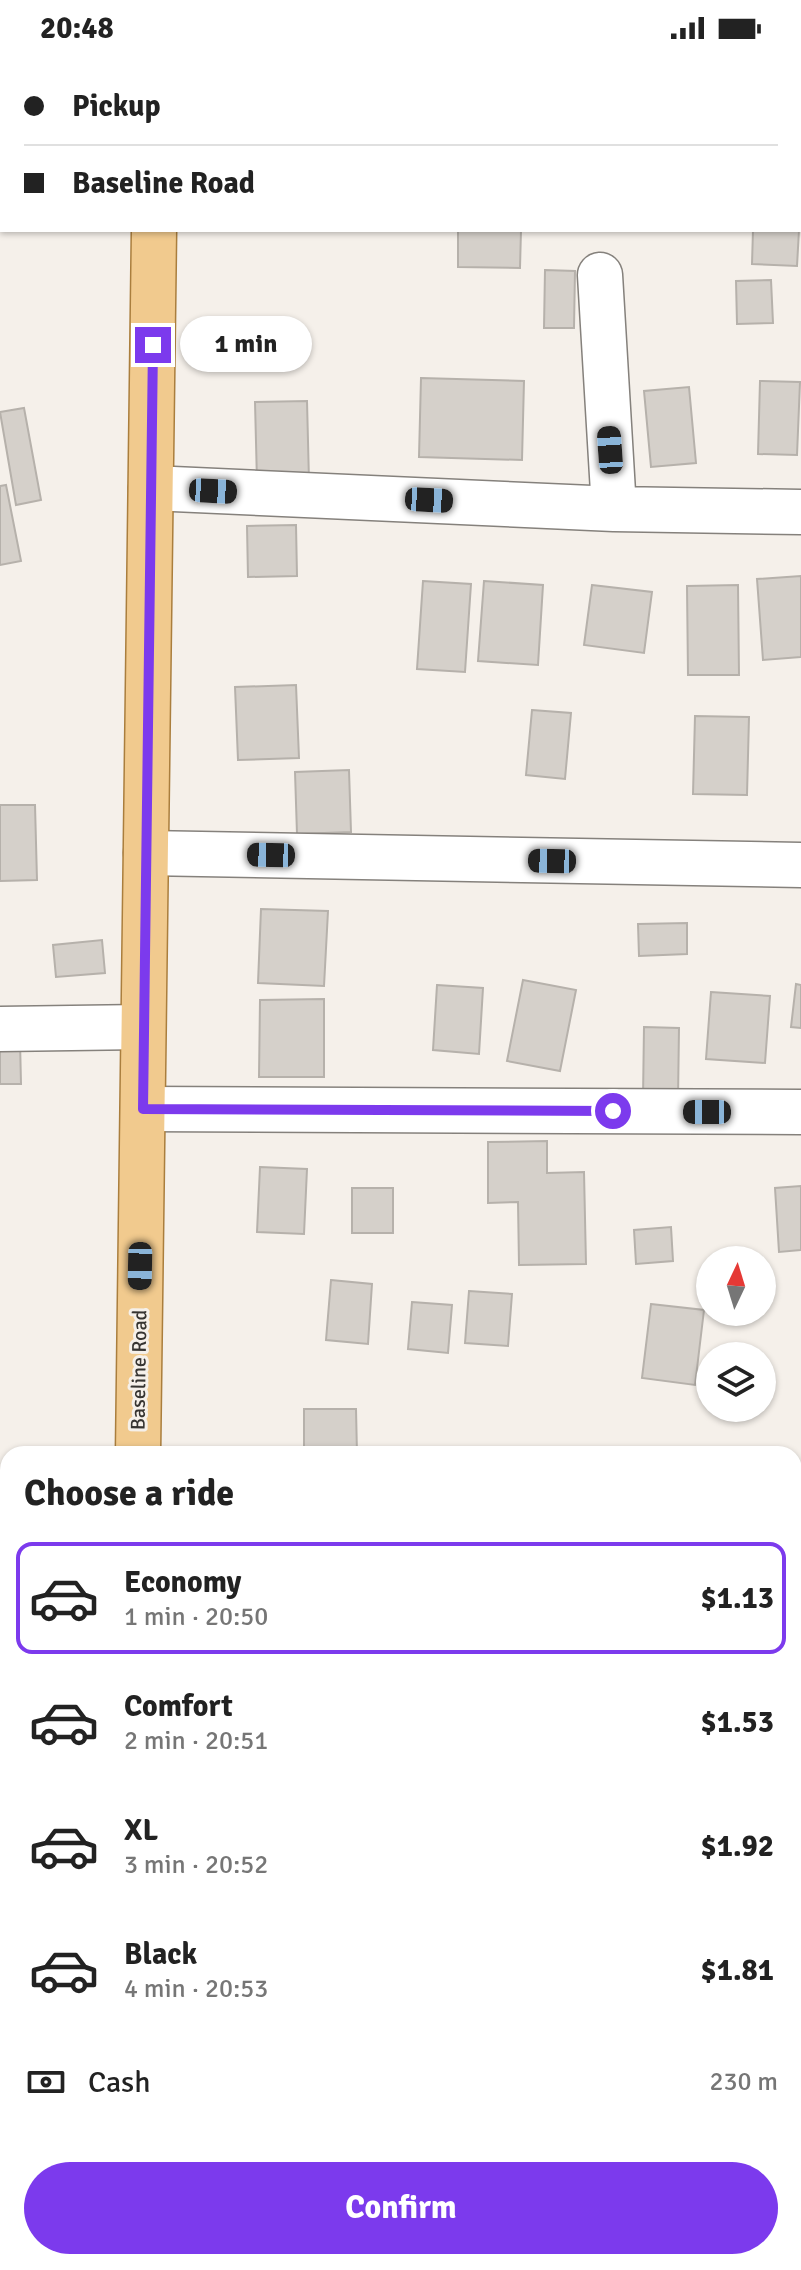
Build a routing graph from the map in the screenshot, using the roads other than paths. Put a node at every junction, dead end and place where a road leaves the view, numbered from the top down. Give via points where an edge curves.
1 (154, 232) edge
2 (600, 275) dead end
3 (151, 488) junction
4 (614, 509) junction
5 (801, 512) edge
6 (146, 853) junction
7 (801, 865) edge
8 (143, 1027) junction
9 (0, 1029) edge
10 (143, 1109) junction
11 (801, 1112) edge
12 (138, 1446) edge

1 - 3 main road, Baseline Road
2 - 4 street
3 - 4 street
3 - 6 main road, Baseline Road
4 - 5 street
6 - 7 street
6 - 8 main road, Baseline Road
8 - 9 street
8 - 10 main road, Baseline Road
10 - 11 street
10 - 12 main road, Baseline Road

